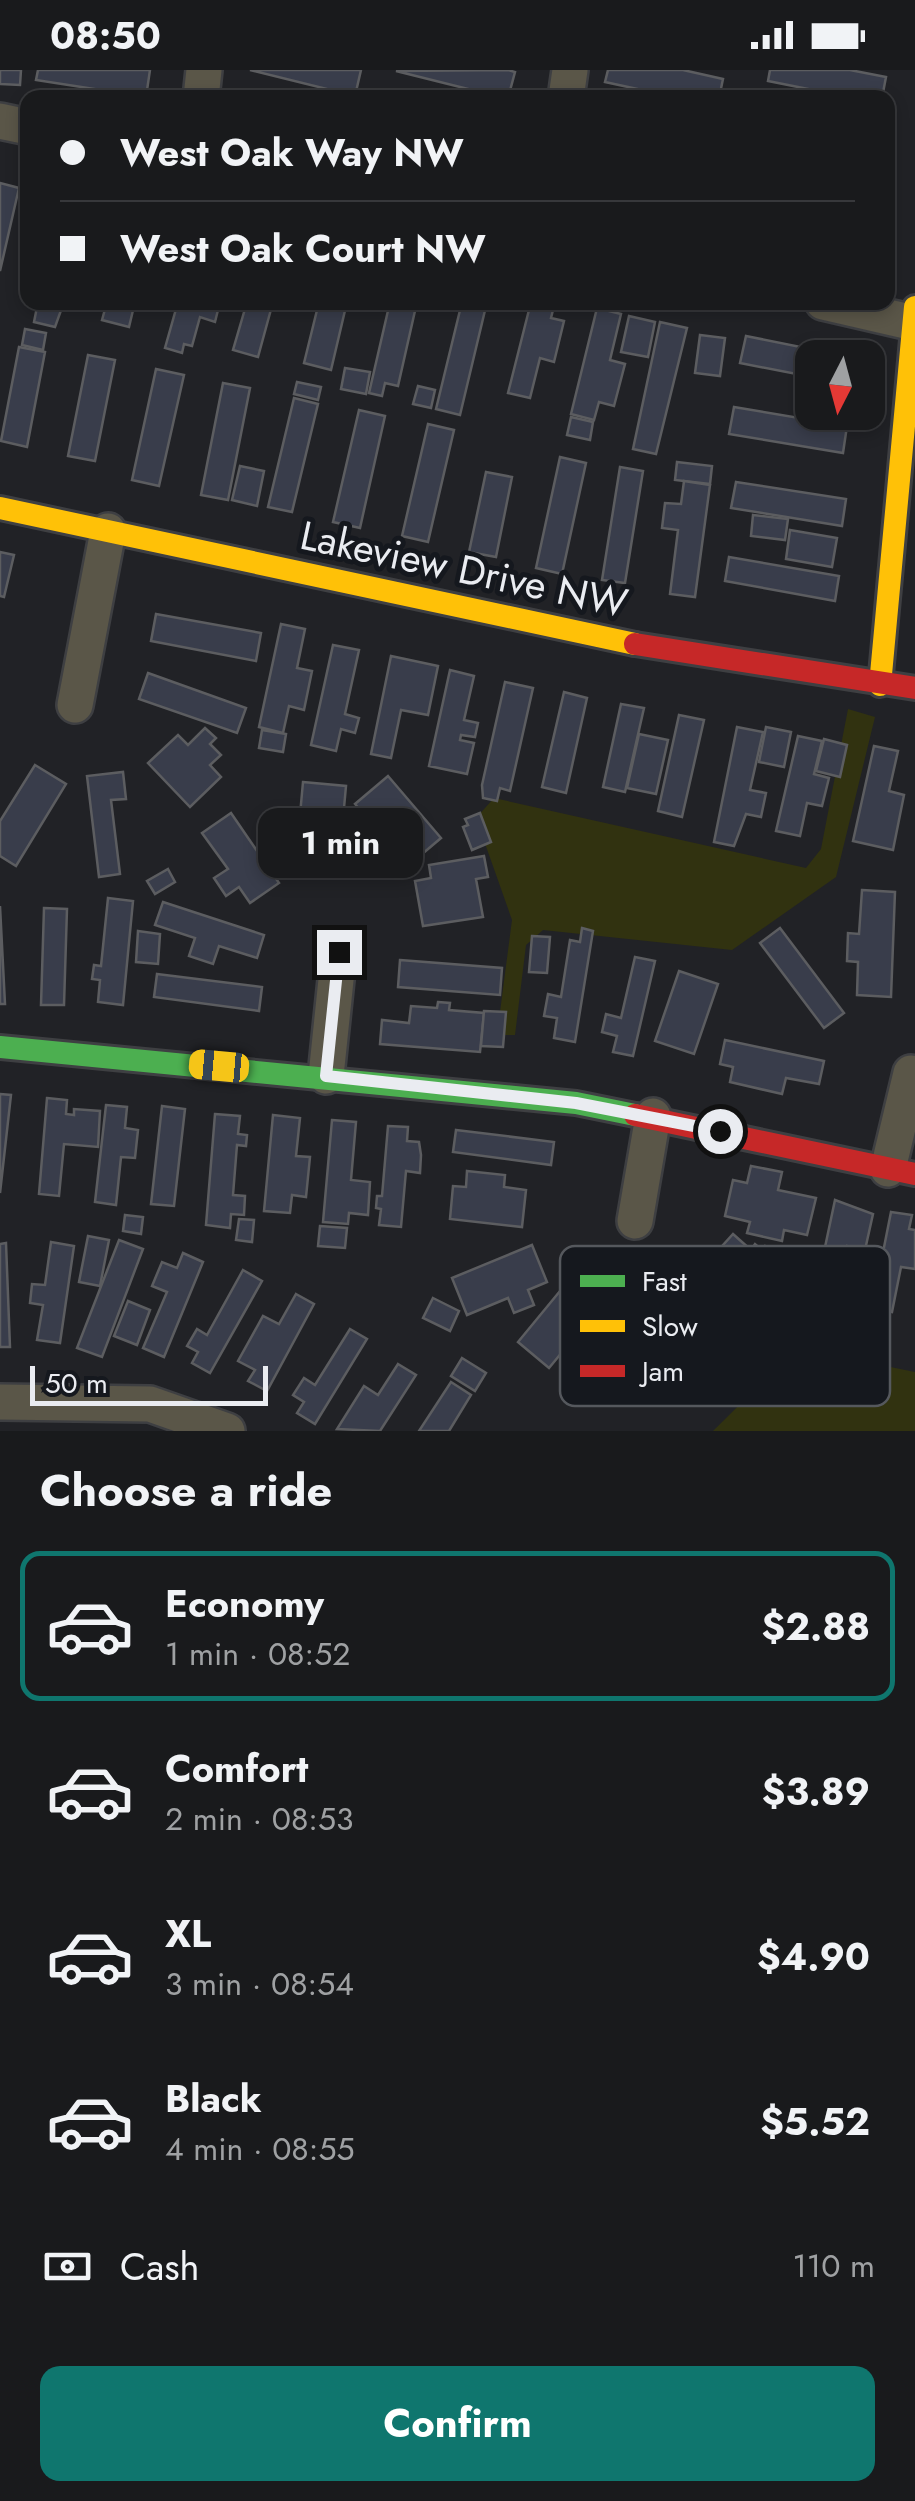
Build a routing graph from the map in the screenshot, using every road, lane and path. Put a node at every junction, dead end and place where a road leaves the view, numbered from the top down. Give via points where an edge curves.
1 (915, 308) edge
2 (859, 310) edge
3 (914, 322) edge
4 (0, 508) edge
5 (108, 531) junction
6 (880, 685) junction
7 (915, 688) edge
8 (75, 705) dead end
9 (339, 952) dead end
10 (0, 1047) edge
11 (911, 1073) dead end
12 (326, 1076) junction
13 (653, 1116) junction
14 (902, 1172) edge
15 (635, 1221) dead end
16 (0, 1402) edge
17 (227, 1431) edge

1 - 3 street
2 - 3 street
3 - 6 street
4 - 5 street, Lakeview Drive NW
5 - 6 street, Lakeview Drive NW via 681,654
5 - 8 street
6 - 7 street, Lakeview Drive NW
9 - 12 street
10 - 12 street
11 - 14 street
12 - 13 street
13 - 14 street
13 - 15 street
16 - 17 street via 150,1404

